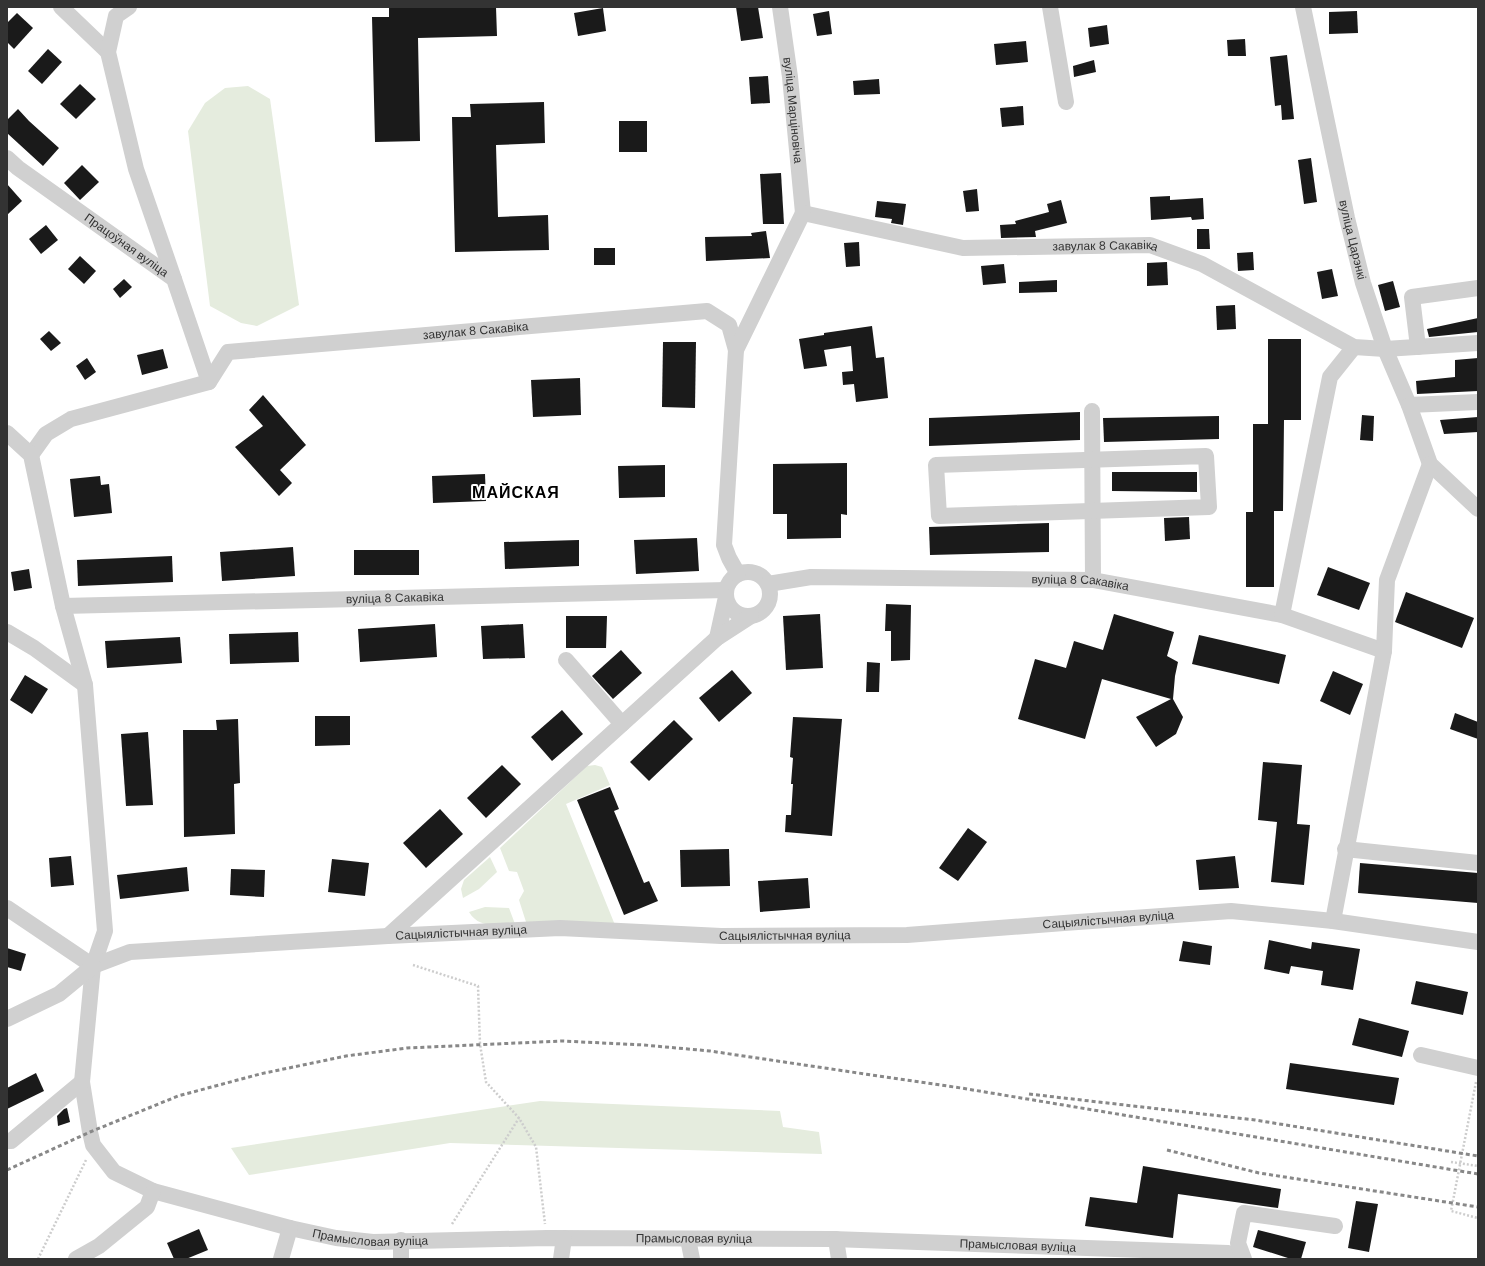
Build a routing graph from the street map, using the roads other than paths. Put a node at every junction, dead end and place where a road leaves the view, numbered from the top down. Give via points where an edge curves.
1 (61, 7) edge
2 (129, 7) edge
3 (780, 7) edge
4 (1050, 7) edge
5 (1303, 7) edge
6 (108, 52) junction
7 (1066, 102) dead end
8 (7, 158) edge
9 (803, 213) junction
10 (174, 279) junction
11 (1478, 288) edge
12 (1478, 343) edge
13 (1354, 347) junction
14 (1418, 347) junction
15 (1386, 349) junction
16 (736, 350) junction
17 (208, 382) junction
18 (1478, 402) edge
19 (1409, 405) junction
20 (1092, 411) dead end
21 (7, 433) edge
22 (31, 455) junction
23 (1092, 459) junction
24 (1430, 464) junction
25 (1478, 509) edge
26 (1093, 510) junction
27 (738, 574) junction
28 (1093, 580) junction
29 (768, 584) junction
30 (726, 594) junction
31 (63, 606) junction
32 (1282, 615) junction
33 (751, 616) junction
34 (7, 632) edge
35 (717, 638) junction
36 (1384, 651) junction
37 (566, 660) dead end
38 (85, 685) junction
39 (622, 724) junction
40 (1345, 849) junction
41 (1478, 863) edge
42 (7, 908) edge
43 (1332, 922) junction
44 (388, 936) junction
45 (1478, 942) edge
46 (93, 966) junction
47 (7, 1019) edge
48 (1421, 1055) dead end
49 (1477, 1073) edge
50 (82, 1082) junction
51 (7, 1141) edge
52 (153, 1191) junction
53 (1335, 1226) dead end
54 (290, 1228) junction
55 (564, 1238) junction
56 (688, 1239) junction
57 (836, 1239) junction
58 (400, 1240) junction
59 (76, 1259) edge
60 (281, 1259) edge
61 (291, 1259) edge
62 (401, 1259) edge
63 (561, 1259) edge
64 (692, 1259) edge
65 (839, 1259) edge
66 (1240, 1259) edge
67 (1244, 1259) edge

1 - 6 street
2 - 6 street via 116,16
3 - 9 street, вуліца Марціновіча via 790,77
4 - 7 street
5 - 15 street, вуліца Царэнкі via 1347,218 1363,283
6 - 10 street via 136,169
8 - 10 street, Працоўная вуліца
9 - 13 street, завулак 8 Сакавіка via 962,248 1150,245 1202,264
9 - 16 street
10 - 17 street, Працоўная вуліца
11 - 14 street via 1412,297
12 - 14 street, завулак 8 Сакавіка
13 - 15 street, завулак 8 Сакавіка
13 - 32 street via 1330,377
14 - 15 street, завулак 8 Сакавіка
15 - 19 street, вуліца Царэнкі
16 - 17 street, завулак 8 Сакавіка via 729,325 707,311 228,352
16 - 27 street via 724,545
17 - 22 street via 71,419 46,434
18 - 19 street
19 - 24 street, вуліца Царэнкі
20 - 23 street
21 - 22 street
22 - 31 street
23 - 26 street
23 - 26 street via 1206,456 1209,507
23 - 26 street via 936,465 939,516
24 - 25 street
24 - 36 street via 1387,580
26 - 28 street
27 - 29 street via 752,572 764,578
27 - 30 street via 733,578
28 - 29 street, вуліца 8 Сакавіка via 811,577
28 - 32 street, вуліца 8 Сакавіка
29 - 33 street via 768,604 764,610
30 - 31 street, вуліца 8 Сакавіка
30 - 33 street via 732,609 738,614
30 - 35 street
31 - 38 street
32 - 36 street, вуліца 8 Сакавіка
33 - 35 street
34 - 38 street
35 - 39 street
36 - 40 street
37 - 39 street
38 - 46 street via 105,931
39 - 44 street
40 - 41 street
40 - 43 street
42 - 46 street
43 - 44 street, Сацыялістычная вуліца via 1232,912 906,935 721,936 560,928
43 - 45 street, Сацыялістычная вуліца
44 - 46 street, Сацыялістычная вуліца via 130,952
46 - 47 street, Сацыялістычная вуліца via 59,994
46 - 50 street
48 - 49 street
50 - 51 street
50 - 52 street, Прамысловая вуліца via 93,1145 114,1172
52 - 54 street, Прамысловая вуліца
52 - 59 street via 147,1207 98,1246
53 - 67 street via 1244,1213 1238,1243
54 - 58 street, Прамысловая вуліца via 344,1239 373,1242
54 - 60 street
54 - 61 street
55 - 56 street, Прамысловая вуліца
55 - 58 street, Прамысловая вуліца
55 - 63 street
56 - 57 street, Прамысловая вуліца
56 - 64 street
57 - 65 street
57 - 66 street, Прамысловая вуліца via 1228,1253
58 - 62 street

